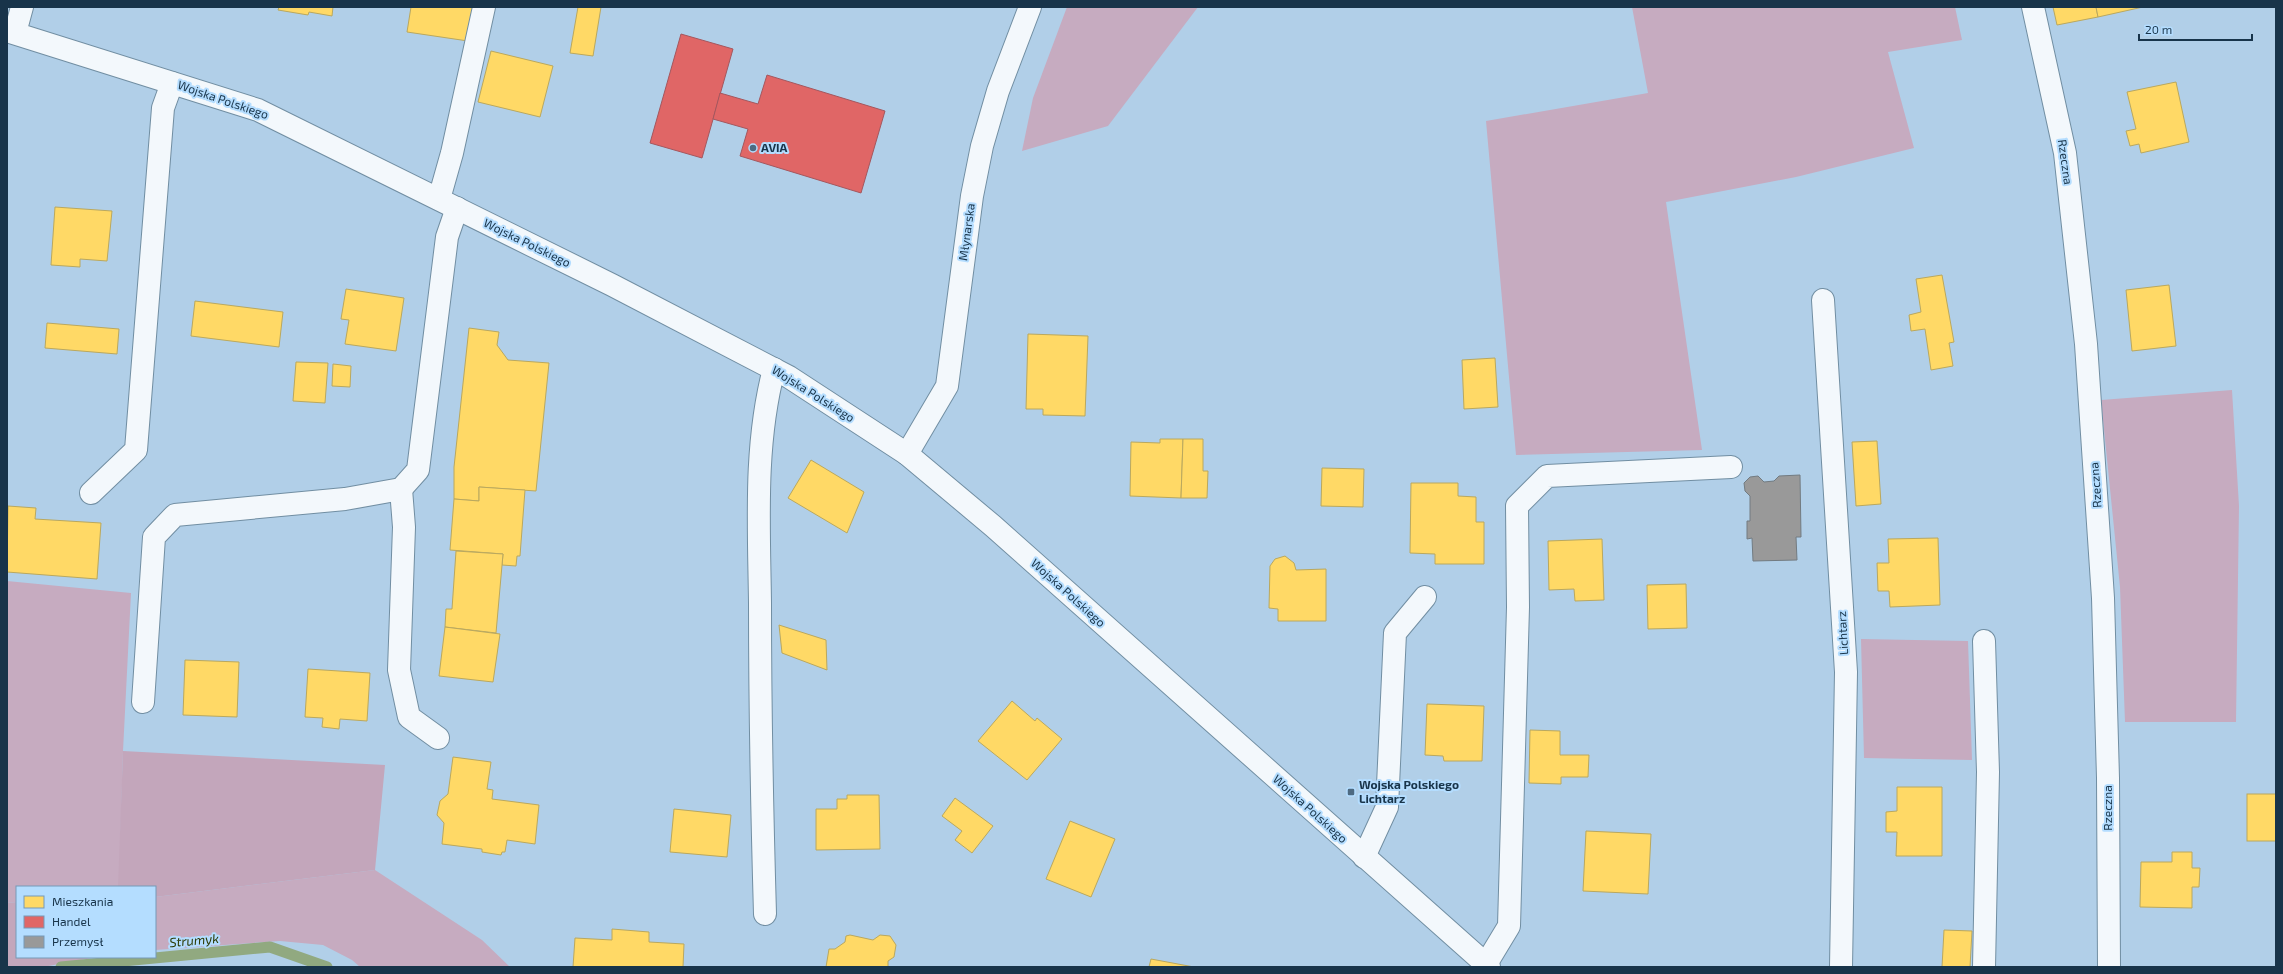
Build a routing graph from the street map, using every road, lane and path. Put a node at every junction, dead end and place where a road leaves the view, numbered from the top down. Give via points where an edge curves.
1 (22, 7) edge
2 (484, 7) edge
3 (1030, 7) edge
4 (2033, 7) edge
5 (11, 32) edge
6 (172, 83) junction
7 (448, 204) junction
8 (1823, 300) dead end
9 (774, 369) junction
10 (907, 454) junction
11 (1731, 467) dead end
12 (401, 489) junction
13 (91, 493) dead end
14 (1425, 597) dead end
15 (1984, 641) dead end
16 (143, 702) dead end
17 (438, 738) dead end
18 (1364, 857) junction
19 (765, 914) dead end
20 (1488, 966) edge
21 (1841, 967) edge
22 (1984, 967) edge
23 (2109, 967) edge

1 - 5 street
2 - 7 street via 452,153
3 - 10 street, Młynarska via 998,91 982,146 972,196 947,386
4 - 23 street, Rzeczna via 2065,152 2086,344 2103,598 2108,778
5 - 6 street, Wojska Polskiego
6 - 7 street, Wojska Polskiego via 258,110
6 - 13 street via 163,108 136,450
7 - 9 street, Wojska Polskiego
7 - 12 street via 447,237 418,470
8 - 21 street, Lichtarz via 1846,672
9 - 10 street, Wojska Polskiego
9 - 19 street via 768,394 759,484 761,774
10 - 18 street, Wojska Polskiego via 993,526
11 - 20 street via 1547,476 1517,506 1518,607 1509,926
12 - 16 street via 345,499 175,515 154,537
12 - 17 street via 404,527 399,670 409,717
14 - 18 street via 1395,633 1387,807
15 - 22 street via 1988,772
18 - 20 street, Wojska Polskiego

